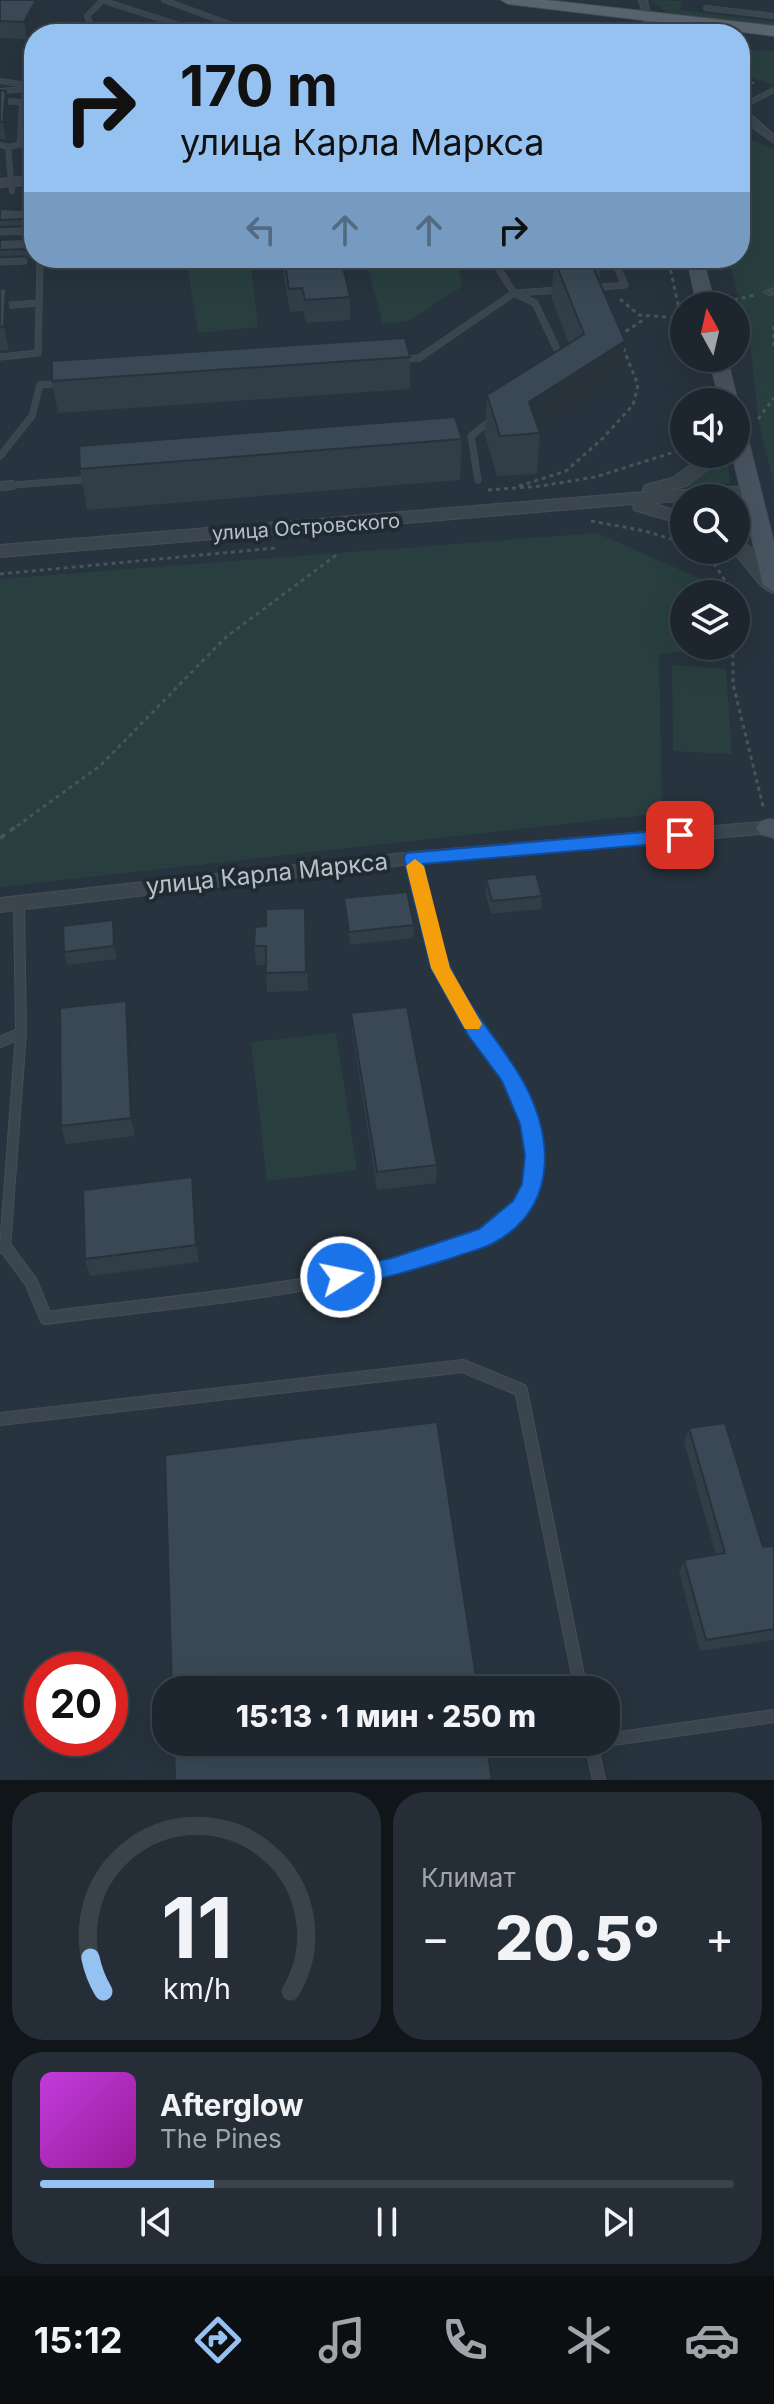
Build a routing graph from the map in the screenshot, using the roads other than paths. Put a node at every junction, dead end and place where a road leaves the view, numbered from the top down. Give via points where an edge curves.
1 (102, 0) edge
2 (164, 0) edge
3 (508, 0) edge
4 (643, 0) edge
5 (706, 8) dead end
6 (774, 16) edge
7 (648, 17) junction
8 (91, 24) edge
9 (176, 24) edge
10 (229, 24) edge
11 (651, 24) edge
12 (672, 24) edge
13 (750, 30) edge
14 (774, 31) edge
15 (0, 81) edge
16 (24, 86) edge
17 (24, 89) edge
18 (774, 90) edge
19 (0, 91) edge
20 (0, 101) edge
21 (750, 106) edge
22 (750, 120) edge
23 (774, 140) edge
24 (20, 143) junction
25 (24, 143) edge
26 (0, 145) edge
27 (8, 147) junction
28 (6, 187) edge
29 (24, 231) edge
30 (0, 232) edge
31 (24, 239) edge
32 (0, 241) edge
33 (24, 261) dead end
34 (0, 262) edge
35 (40, 268) edge
36 (498, 268) edge
37 (617, 268) edge
38 (697, 268) edge
39 (578, 289) edge
40 (565, 290) edge
41 (703, 292) edge
42 (514, 293) junction
43 (39, 303) junction
44 (0, 306) edge
45 (0, 357) edge
46 (387, 360) edge
47 (566, 369) edge
48 (72, 383) edge
49 (504, 411) edge
50 (0, 456) edge
51 (699, 468) edge
52 (95, 478) edge
53 (478, 480) dead end
54 (0, 486) edge
55 (750, 492) edge
56 (670, 497) edge
57 (611, 500) junction
58 (670, 513) edge
59 (0, 551) edge
60 (750, 555) edge
61 (774, 586) edge
62 (772, 828) edge
63 (413, 858) junction
64 (9, 904) edge
65 (21, 1033) junction
66 (0, 1042) edge
67 (3, 1248) edge
68 (0, 1419) edge
69 (578, 1676) edge
70 (774, 1716) edge
71 (620, 1738) edge
72 (595, 1756) edge
73 (599, 1780) edge

1 - 8 lane via 87,16
1 - 9 lane
2 - 10 lane
3 - 7 main road
4 - 7 street
5 - 6 lane
7 - 11 main road
7 - 12 main road
13 - 14 main road
15 - 16 lane
17 - 19 lane
18 - 21 lane
20 - 24 lane via 22,102
22 - 23 street
24 - 25 lane
24 - 27 lane
26 - 27 lane
27 - 28 lane
29 - 30 lane
31 - 32 lane
33 - 34 lane
35 - 43 lane
36 - 42 lane
37 - 39 lane via 625,285
38 - 41 main road
40 - 42 lane
42 - 46 lane via 419,358
42 - 47 lane via 535,303
43 - 44 lane
43 - 45 lane via 38,353
48 - 50 lane via 40,385 38,408
49 - 53 lane via 471,436
51 - 57 street via 679,482
52 - 54 lane
55 - 61 main road
56 - 57 street
57 - 58 street
57 - 59 street, улица Островского
60 - 61 street
62 - 63 street, улица Карла Маркса
63 - 64 street, улица Карла Маркса
63 - 67 lane via 441,968 475,1030 515,1085 531,1124 533,1186 520,1207 486,1236 392,1268 46,1318 31,1282
64 - 65 lane
65 - 66 lane
65 - 67 lane
68 - 69 lane via 463,1366 521,1390
70 - 71 lane
72 - 73 lane

